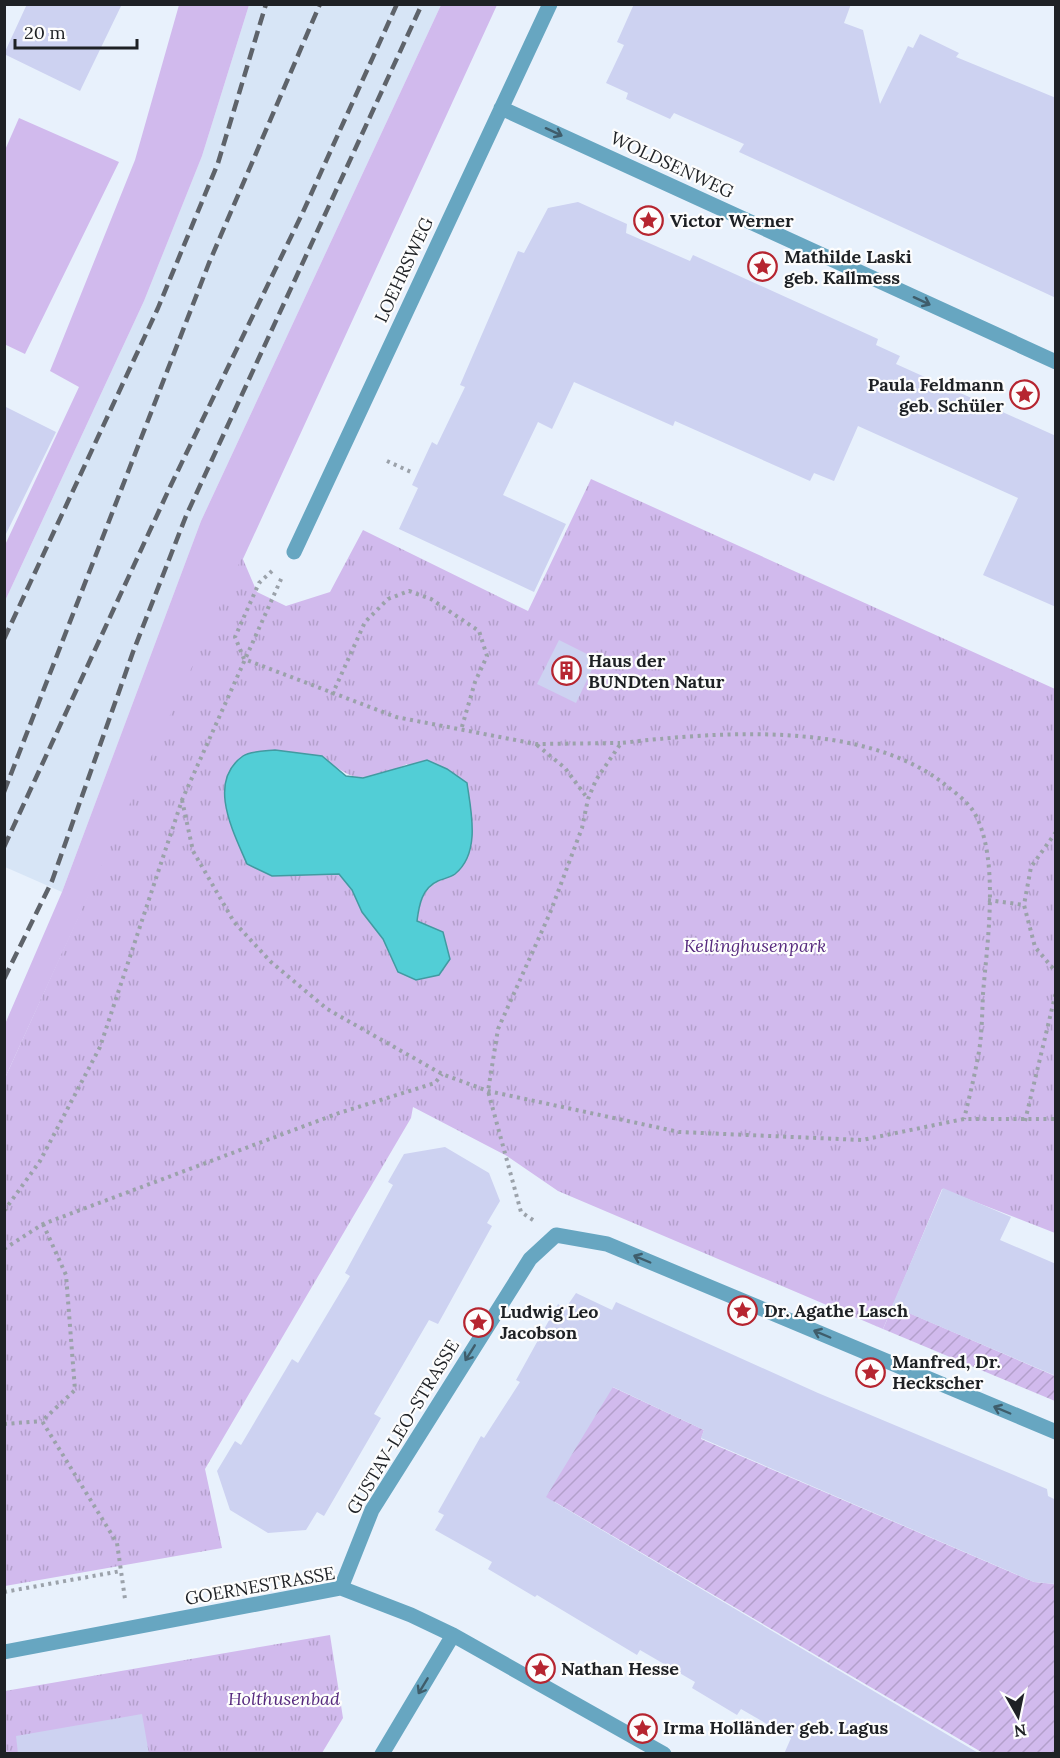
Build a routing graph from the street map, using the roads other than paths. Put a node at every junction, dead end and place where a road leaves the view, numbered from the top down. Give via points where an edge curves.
1 (550, 4) edge
2 (501, 108) junction
3 (1056, 362) edge
4 (294, 552) dead end
5 (1056, 1432) edge
6 (341, 1588) junction
7 (453, 1635) junction
8 (4, 1652) edge
9 (382, 1754) edge
10 (664, 1754) edge

1 - 2 street, LOEHRSWEG
2 -> 3 street, WOLDSENWEG
2 - 4 street, LOEHRSWEG
5 -> 6 street, GUSTAV-LEO-STRASSE via 607,1244 556,1235 530,1259 372,1510
6 - 7 street, GOERNESTRASSE
6 - 8 street, GOERNESTRASSE
7 -> 9 street
7 - 10 street, GOERNESTRASSE

